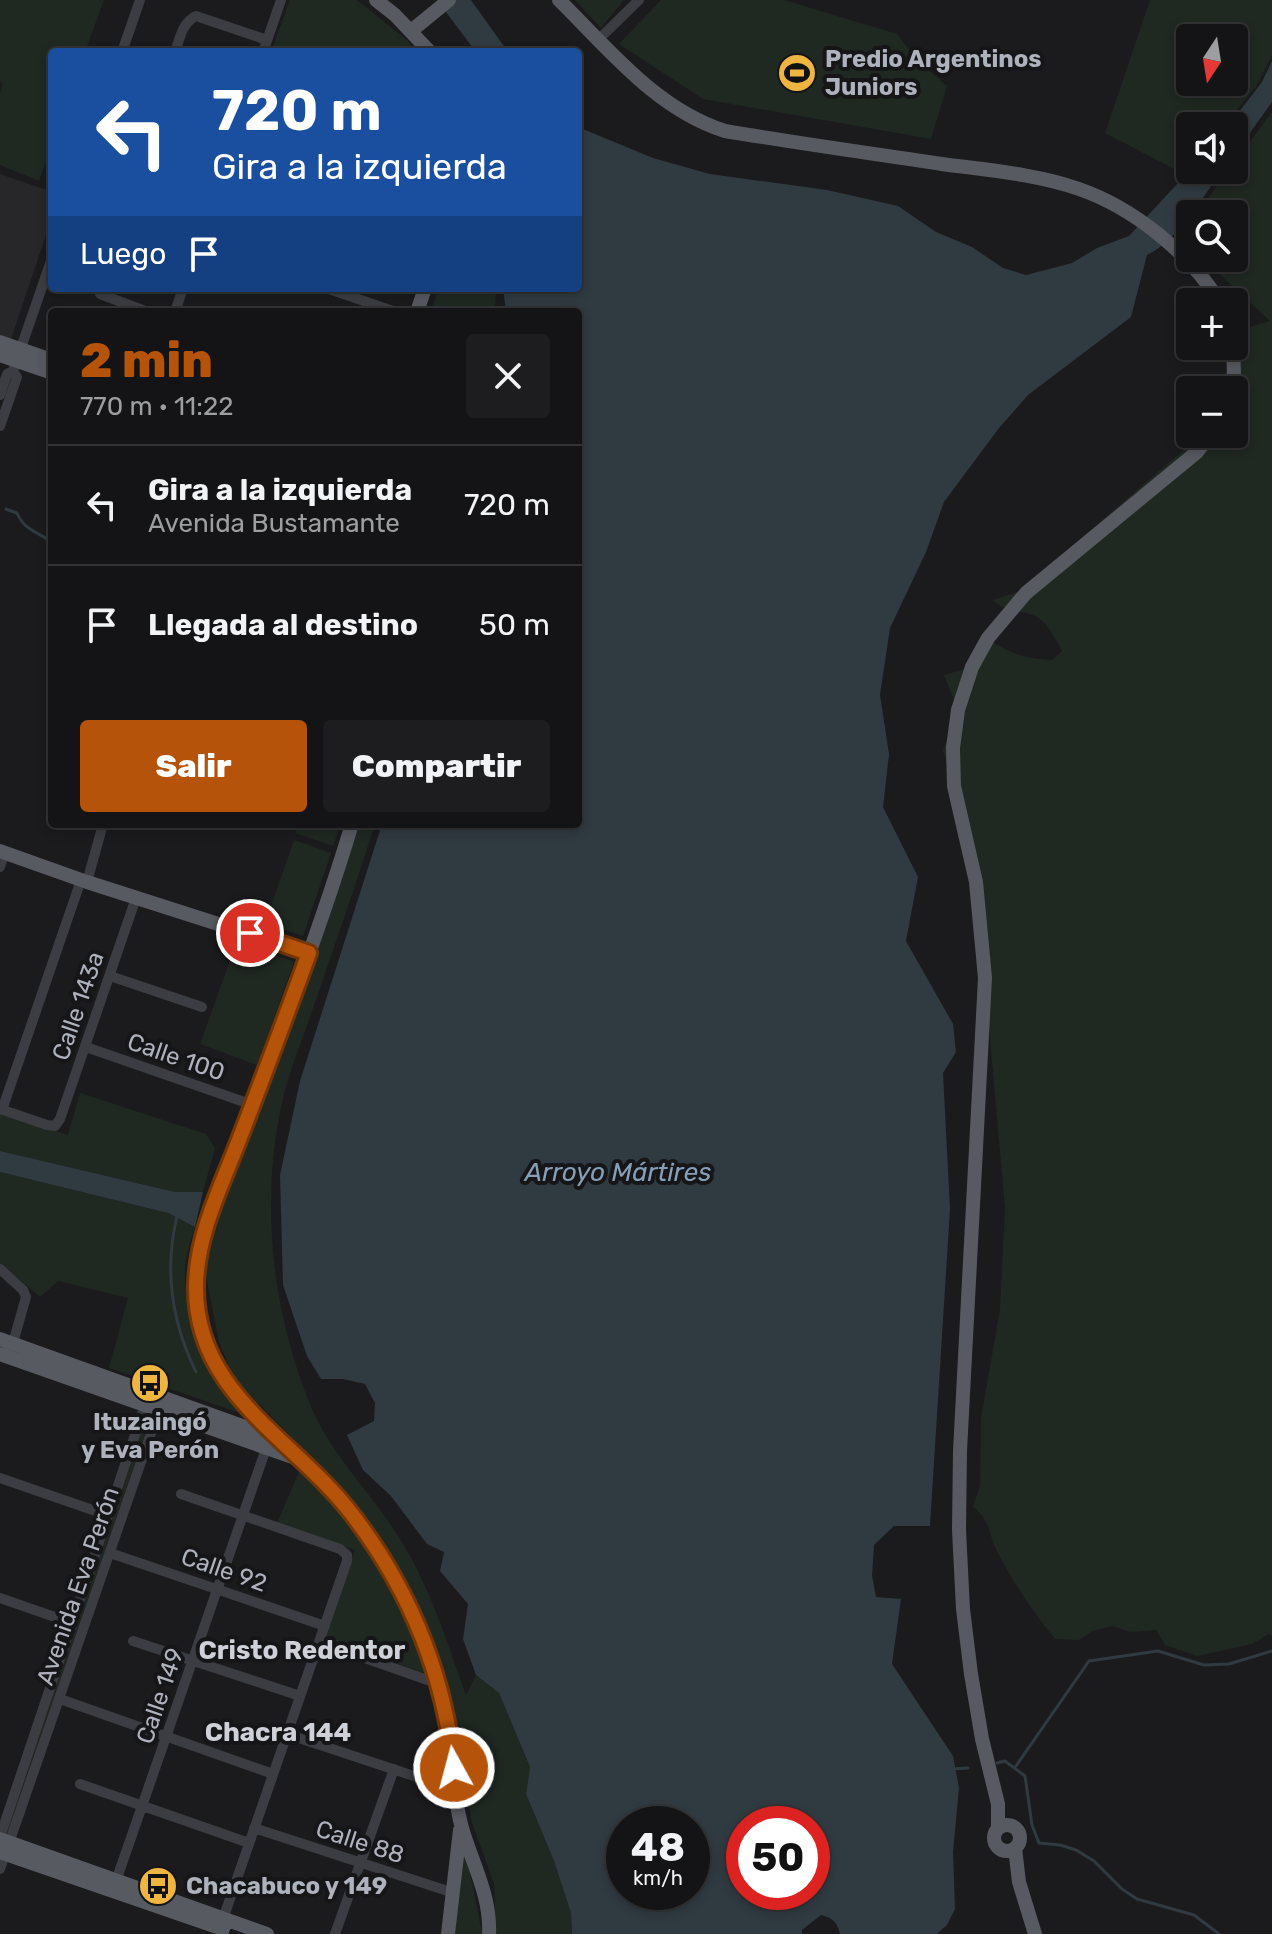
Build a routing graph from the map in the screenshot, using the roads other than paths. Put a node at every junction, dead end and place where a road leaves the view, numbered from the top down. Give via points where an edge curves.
1 (140, 0) edge
2 (281, 0) edge
3 (376, 0) edge
4 (559, 0) edge
5 (639, 0) edge
6 (444, 4) edge
7 (411, 31) junction
8 (599, 39) junction
9 (267, 40) junction
10 (123, 48) edge
11 (177, 48) edge
12 (264, 48) edge
13 (426, 48) edge
14 (48, 270) edge
15 (1210, 288) edge
16 (101, 292) edge
17 (338, 292) edge
18 (139, 308) edge
19 (384, 308) edge
20 (0, 342) edge
21 (0, 355) edge
22 (17, 360) junction
23 (48, 360) edge
24 (48, 372) edge
25 (0, 395) edge
26 (0, 426) edge
27 (1200, 448) edge
28 (102, 828) edge
29 (351, 828) edge
30 (2, 857) edge
31 (84, 881) junction
32 (136, 898) junction
33 (309, 953) junction
34 (110, 976) junction
35 (202, 1007) dead end
36 (86, 1047) junction
37 (253, 1105) junction
38 (1, 1109) edge
39 (0, 1269) edge
40 (6, 1341) edge
41 (1, 1356) edge
42 (154, 1404) junction
43 (282, 1440) junction
44 (266, 1441) junction
45 (301, 1460) junction
46 (0, 1478) edge
47 (181, 1494) dead end
48 (107, 1515) junction
49 (244, 1516) junction
50 (110, 1553) junction
51 (219, 1589) junction
52 (0, 1598) edge
53 (72, 1623) junction
54 (325, 1626) junction
55 (133, 1641) dead end
56 (319, 1642) junction
57 (193, 1661) junction
58 (439, 1684) junction
59 (300, 1696) junction
60 (60, 1699) junction
61 (287, 1734) junction
62 (166, 1737) junction
63 (394, 1769) junction
64 (273, 1774) junction
65 (80, 1784) dead end
66 (456, 1790) junction
67 (142, 1806) junction
68 (461, 1826) junction
69 (1004, 1826) junction
70 (254, 1828) junction
71 (249, 1843) junction
72 (3, 1849) edge
73 (1010, 1850) junction
74 (360, 1863) junction
75 (116, 1881) junction
76 (454, 1893) junction
77 (223, 1919) junction
78 (238, 1934) edge
79 (267, 1934) edge
80 (335, 1934) edge
81 (448, 1934) edge
82 (489, 1934) edge
83 (1035, 1934) edge

1 - 10 street
2 - 9 street
3 - 7 main road
4 - 8 main road
5 - 8 street
6 - 7 main road
7 - 13 main road
8 - 15 main road via 662,101 704,125 1078,189 1141,222
9 - 11 street via 196,16 188,20
9 - 12 street
14 - 22 street
16 - 18 street
17 - 19 street
20 - 22 main road
21 - 22 main road
22 - 23 main road
22 - 24 main road
22 - 25 street
22 - 26 street via 17,377
27 - 69 main road via 1006,615 972,667 956,723 954,786 976,882 985,978 959,1530 971,1674
28 - 31 street
29 - 33 main road
30 - 31 main road
31 - 32 main road
31 - 38 street
32 - 33 main road
32 - 34 street, Calle 143a
33 - 37 main road
34 - 35 street
34 - 36 street, Calle 143a
36 - 37 street, Calle 100
36 - 38 street, Calle 143a via 55,1126
37 - 43 main road via 203,1233 196,1286 213,1361 239,1401
39 - 40 street via 26,1297
40 - 41 street
40 - 42 main road
41 - 42 main road
42 - 44 main road
42 - 48 street, Avenida Eva Perón
42 - 50 street, Avenida Eva Perón
43 - 44 main road
43 - 45 main road
44 - 45 main road
44 - 49 street, Calle 149
45 - 58 main road via 328,1485 384,1561 413,1613
46 - 48 street
47 - 49 street
48 - 53 street, Avenida Eva Perón
49 - 51 street, Calle 149
49 - 54 street via 347,1555
50 - 51 street, Calle 92
50 - 60 street, Avenida Eva Perón
51 - 54 street, Calle 92
51 - 57 street, Calle 149
52 - 53 street
53 - 72 street, Avenida Eva Perón
54 - 56 street
55 - 57 street
56 - 58 street
56 - 59 street
57 - 59 street
57 - 62 street, Calle 149
58 - 66 main road
59 - 61 street
60 - 62 street
60 - 72 street, Avenida Eva Perón
61 - 63 street
61 - 64 street
62 - 64 street
62 - 67 street, Calle 149
63 - 66 street
63 - 74 street
64 - 70 street
65 - 67 street
66 - 68 main road
67 - 71 street
67 - 75 street, Calle 149
68 - 76 main road
68 - 82 main road via 484,1889
69 - 73 main road via 1017,1829 1020,1837
69 - 73 main road via 994,1834 994,1842
70 - 71 street
70 - 74 street, Calle 88
71 - 77 street
72 - 75 main road
72 - 78 main road
73 - 83 main road
74 - 76 street, Calle 88
74 - 80 street
75 - 77 main road
76 - 81 main road
77 - 79 main road

